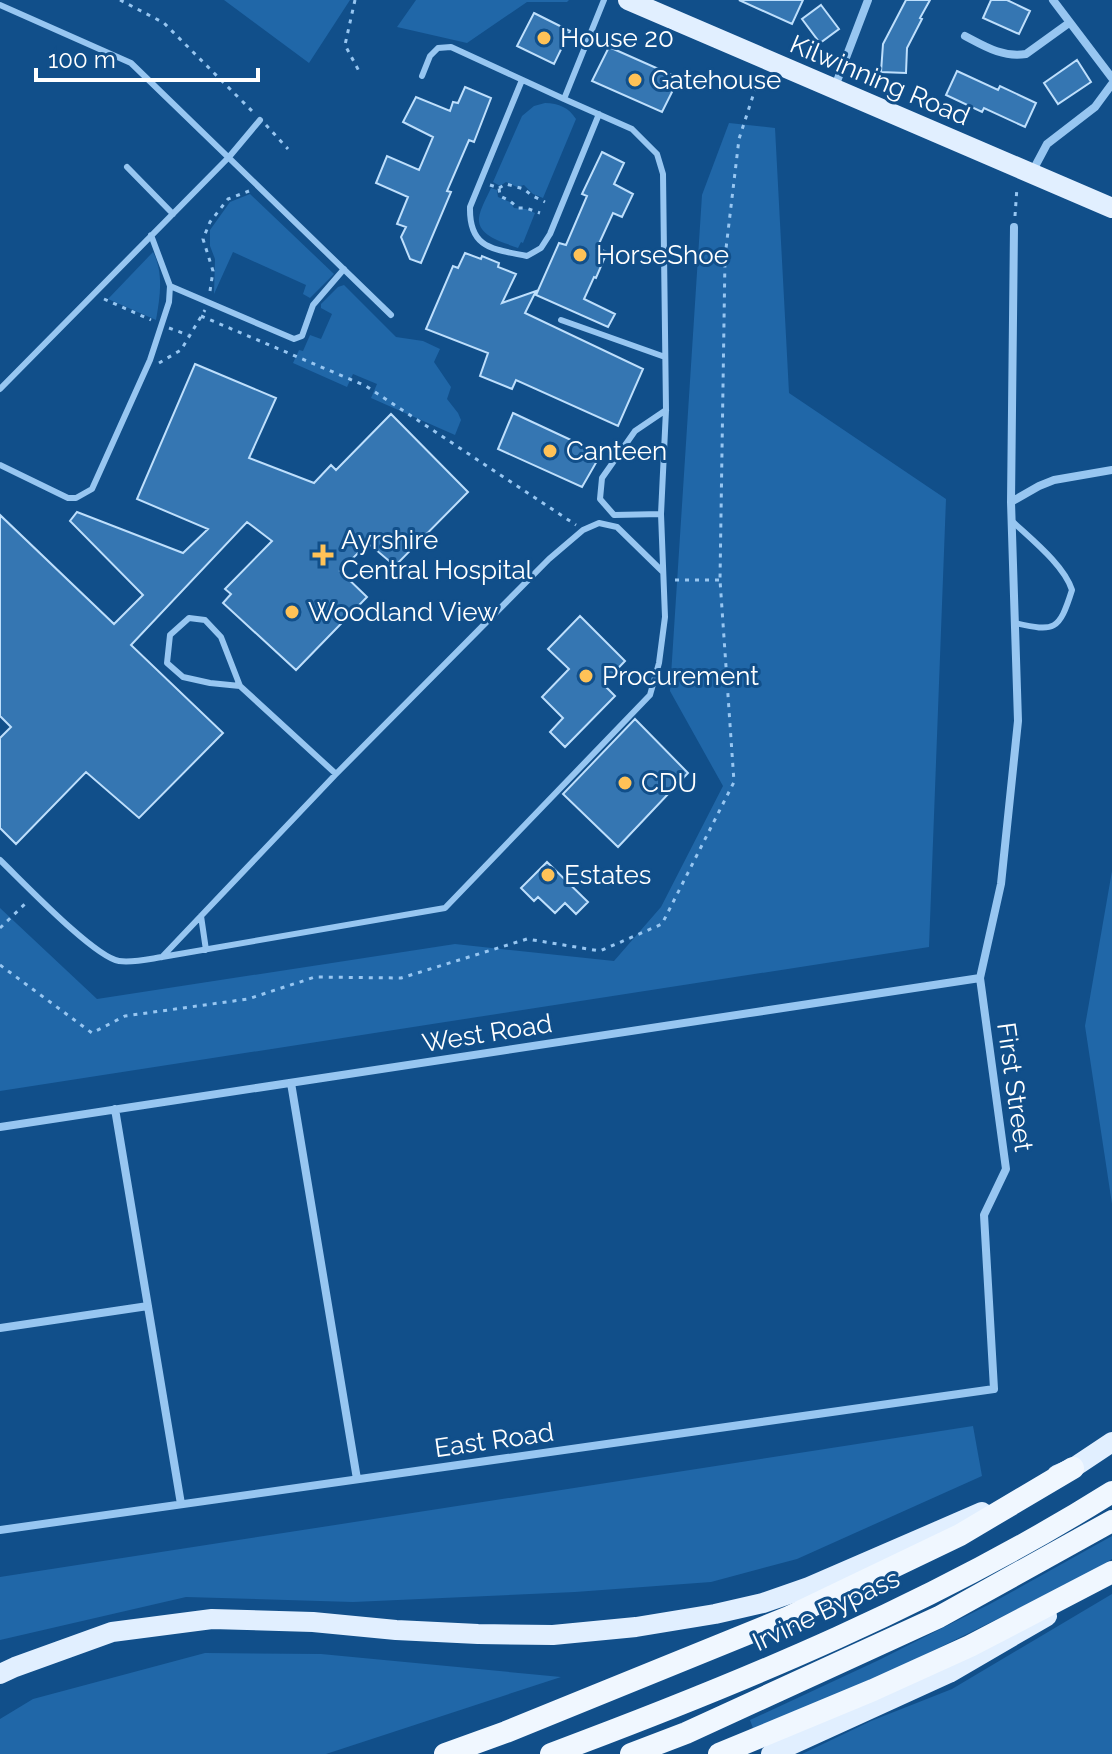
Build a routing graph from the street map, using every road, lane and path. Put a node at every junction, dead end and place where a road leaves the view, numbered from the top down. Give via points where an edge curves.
1 (120, 0) edge
2 (355, 0) edge
3 (604, 0) edge
4 (628, 0) edge
5 (868, 0) edge
6 (1053, 0) edge
7 (0, 5) edge
8 (1069, 23) junction
9 (965, 36) dead end
10 (765, 59) junction
11 (360, 73) dead end
12 (422, 76) dead end
13 (522, 80) junction
14 (1112, 81) edge
15 (834, 89) junction
16 (564, 99) junction
17 (599, 114) junction
18 (260, 120) junction
19 (288, 149) dead end
20 (229, 157) junction
21 (127, 167) dead end
22 (1025, 171) junction
23 (260, 186) junction
24 (545, 202) dead end
25 (1112, 208) edge
26 (540, 213) dead end
27 (173, 214) junction
28 (1014, 227) joint
29 (151, 235) junction
30 (344, 269) junction
31 (170, 286) junction
32 (96, 292) junction
33 (208, 302) junction
34 (391, 315) dead end
35 (201, 316) junction
36 (561, 320) dead end
37 (162, 325) junction
38 (188, 335) junction
39 (665, 357) junction
40 (144, 373) junction
41 (0, 389) edge
42 (666, 410) junction
43 (0, 465) edge
44 (1112, 470) edge
45 (1011, 502) junction
46 (661, 514) junction
47 (1012, 521) junction
48 (583, 530) junction
49 (663, 572) junction
50 (720, 580) junction
51 (663, 581) junction
52 (1015, 623) junction
53 (240, 686) junction
54 (336, 774) junction
55 (0, 860) edge
56 (35, 894) junction
57 (201, 916) junction
58 (0, 928) edge
59 (206, 950) junction
60 (162, 957) junction
61 (0, 965) edge
62 (980, 978) junction
63 (291, 1083) junction
64 (115, 1109) junction
65 (0, 1127) edge
66 (148, 1306) junction
67 (0, 1328) edge
68 (994, 1389) joint
69 (1112, 1442) edge
70 (1073, 1468) junction
71 (357, 1479) junction
72 (1112, 1492) edge
73 (181, 1504) junction
74 (1112, 1521) edge
75 (0, 1530) edge
76 (1112, 1574) edge
77 (0, 1674) edge
78 (445, 1754) edge
79 (551, 1754) edge
80 (631, 1754) edge
81 (719, 1754) edge
82 (771, 1754) edge

1 - 18 path via 164,23
2 - 11 path via 345,45
3 - 16 lane
4 - 10 main road, Kilwinning Road
5 - 15 street
6 - 8 street
7 - 20 lane via 131,63
8 - 9 street via 1026,54 997,53
8 - 14 street
10 - 15 main road, Kilwinning Road
10 - 50 path via 739,139 725,257
12 - 13 lane via 438,48 451,47
13 - 16 lane
13 - 17 lane via 470,207 469,223 477,239 493,249 527,256 541,248
14 - 22 street via 1095,107 1047,144
15 - 22 main road, Kilwinning Road
16 - 17 lane
17 - 39 lane via 643,138 657,154 663,174
18 - 19 path
18 - 20 lane
20 - 23 lane
20 - 27 lane
21 - 27 lane
22 - 25 main road, Kilwinning Road
22 - 28 path
23 - 30 lane
23 - 33 path via 228,199 210,222 203,239 213,271
24 - 26 path via 524,189 506,184 499,188 500,196 518,208
27 - 29 lane
28 - 45 street
29 - 31 lane
29 - 32 lane
30 - 33 lane via 313,305 302,336 294,339
30 - 34 lane
31 - 33 lane
31 - 37 lane
32 - 37 path via 107,302
32 - 41 lane
33 - 35 path
35 - 38 path
35 - 48 path via 366,386
36 - 39 lane
37 - 38 path
37 - 40 lane
38 - 40 path via 181,350
39 - 42 lane
40 - 43 lane via 92,489 83,496 68,498
42 - 46 lane
42 - 46 lane via 635,431 602,478 600,499 614,515
44 - 45 street via 1054,480
45 - 47 street
46 - 49 lane
47 - 52 street
47 - 52 lane via 1055,564 1072,590 1055,625 1045,630
48 - 49 lane via 599,523 617,527
48 - 54 lane
49 - 51 lane
50 - 51 path
50 - 61 path via 734,782 662,924 600,951 527,939 401,978 315,977 248,999 125,1016 92,1033
51 - 59 lane via 665,617 650,695 445,908
52 - 62 street via 1018,721 1001,884
53 - 53 lane via 183,677 167,663 170,635 189,618 205,620 221,637
53 - 54 lane
54 - 57 lane
55 - 56 lane
56 - 58 path
56 - 60 lane via 107,957
57 - 59 lane
57 - 60 lane
59 - 60 lane
62 - 63 street, West Road
62 - 68 street, First Street via 1006,1169 984,1215
63 - 64 street, West Road
63 - 71 street
64 - 65 street, West Road
64 - 66 street
66 - 67 street
66 - 73 street
68 - 71 street, East Road
69 - 70 main road
70 - 77 main road via 809,1587 715,1614 553,1635 212,1619 112,1632
70 - 78 highway via 960,1535 789,1617
71 - 73 street, East Road
72 - 79 highway, Irvine Bypass via 1024,1544 796,1657
73 - 75 street, East Road
74 - 80 highway, Irvine Bypass via 939,1617
76 - 81 highway via 970,1646
76 - 82 main road via 949,1673

